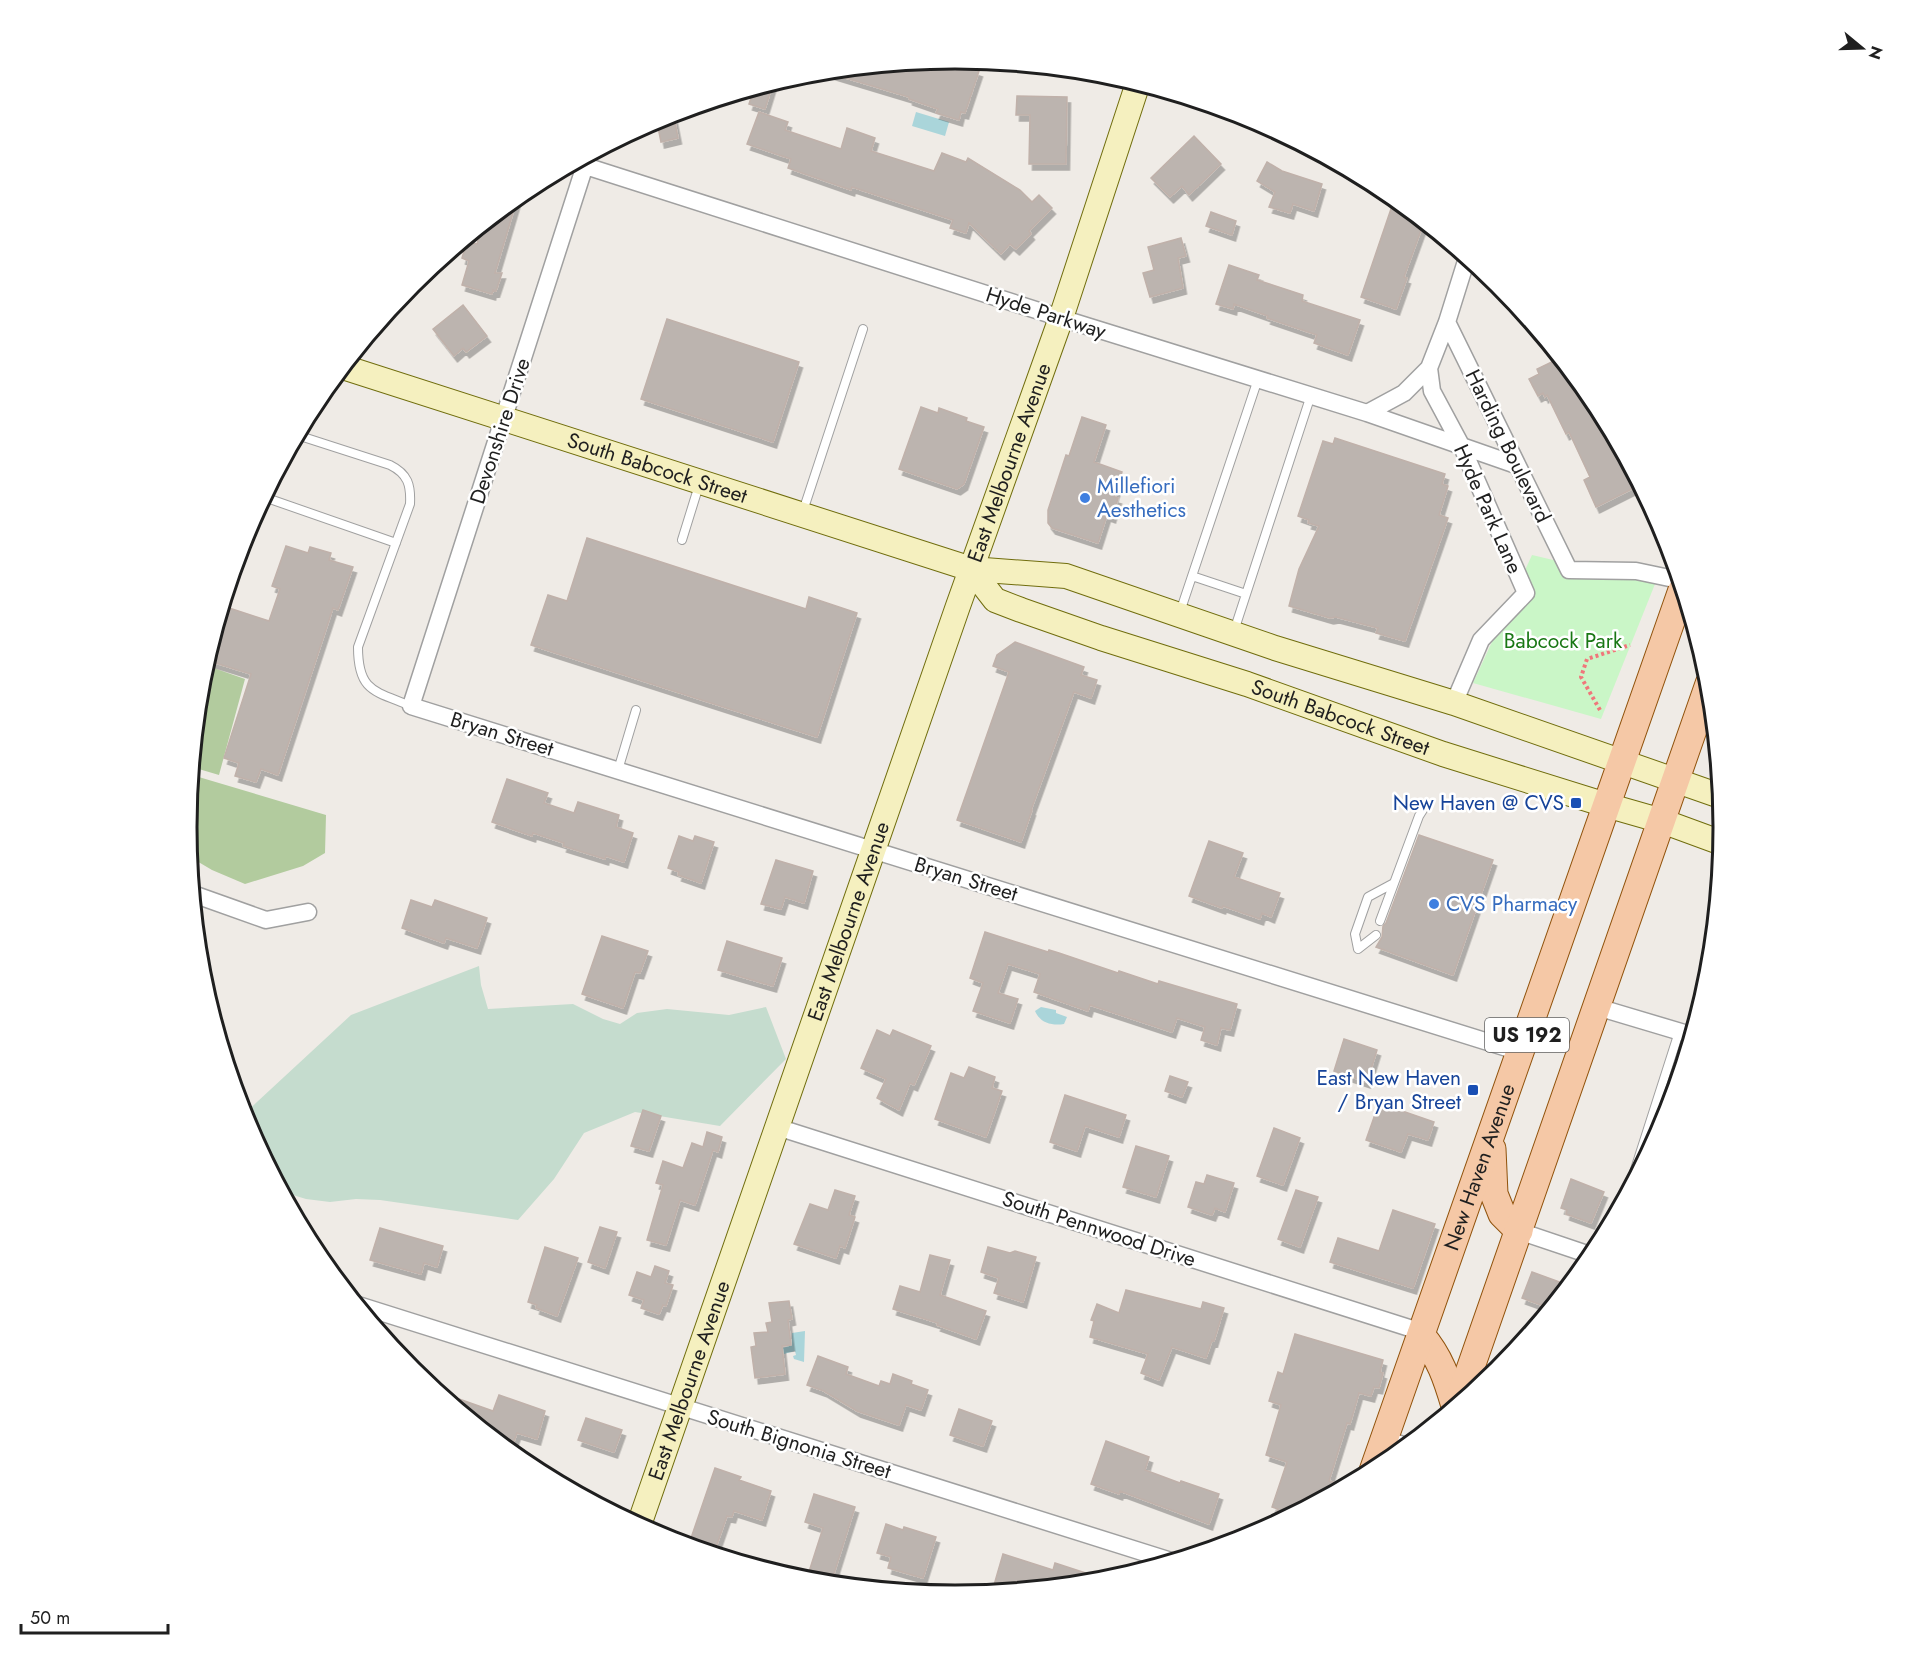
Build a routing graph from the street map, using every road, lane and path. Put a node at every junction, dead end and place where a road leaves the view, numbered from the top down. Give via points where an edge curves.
1 (1135, 91) edge
2 (590, 163) edge
3 (581, 168) edge
4 (1465, 266) edge
5 (1061, 318) junction
6 (1448, 322) junction
7 (863, 329) dead end
8 (1429, 368) junction
9 (351, 370) edge
10 (1258, 379) junction
11 (1311, 395) junction
12 (1367, 412) junction
13 (504, 419) junction
14 (305, 438) edge
15 (1462, 447) junction
16 (1516, 465) junction
17 (700, 482) junction
18 (272, 500) edge
19 (802, 514) junction
20 (682, 540) dead end
21 (396, 543) junction
22 (971, 569) junction
23 (1192, 576) junction
24 (1671, 578) edge
25 (1246, 594) junction
26 (1678, 601) edge
27 (1179, 615) junction
28 (1233, 634) junction
29 (1630, 645) dead end
30 (1454, 704) junction
31 (1703, 704) edge
32 (411, 706) junction
33 (636, 710) dead end
34 (1600, 710) dead end
35 (1622, 761) junction
36 (618, 770) junction
37 (1675, 780) junction
38 (1712, 793) edge
39 (1426, 805) dead end
40 (1606, 806) junction
41 (1662, 821) junction
42 (1712, 840) edge
43 (873, 850) junction
44 (1394, 883) junction
45 (201, 897) edge
46 (308, 912) dead end
47 (1380, 921) dead end
48 (1376, 935) dead end
49 (1598, 1007) junction
50 (1684, 1034) edge
51 (1679, 1051) edge
52 (1520, 1053) junction
53 (1654, 1119) edge
54 (777, 1127) junction
55 (1492, 1132) junction
56 (1518, 1232) junction
57 (1582, 1252) edge
58 (371, 1309) edge
59 (1422, 1334) junction
60 (1462, 1390) edge
61 (1454, 1397) edge
62 (680, 1407) junction
63 (1396, 1442) edge
64 (642, 1517) edge
65 (1158, 1557) edge

1 - 5 main road, East Melbourne Avenue
2 - 5 street, Hyde Parkway
3 - 13 street, Devonshire Drive
4 - 6 street
5 - 10 street, Hyde Parkway
5 - 22 main road, East Melbourne Avenue
6 - 8 street
6 - 16 street, Harding Boulevard
7 - 19 lane
8 - 12 street via 1404,393
8 - 15 street, Hyde Park Lane via 1432,391
9 - 13 main road, South Babcock Street
10 - 11 street, Hyde Parkway
10 - 23 lane
11 - 12 street, Hyde Parkway
11 - 25 lane
12 - 15 street, Hyde Parkway
13 - 17 main road, South Babcock Street
13 - 32 street, Devonshire Drive
14 - 21 lane via 402,471 408,479 410,504
15 - 16 street, Hyde Parkway
15 - 30 street, Hyde Park Lane via 1526,593 1480,640
16 - 24 street, Harding Boulevard via 1569,570 1636,571
17 - 19 main road, South Babcock Street
17 - 20 lane
18 - 21 lane
19 - 22 main road, South Babcock Street
21 - 32 lane via 358,647 358,663 364,681 375,690
22 - 27 main road, South Babcock Street via 1066,576
22 - 40 main road, South Babcock Street via 995,600 1409,743
22 - 43 main road, East Melbourne Avenue
23 - 25 lane
23 - 27 lane
25 - 28 lane
26 - 35 main road, New Haven Avenue / US 192
27 - 28 main road, South Babcock Street
28 - 30 main road, South Babcock Street
29 - 34 path via 1587,659 1581,676
30 - 35 main road, South Babcock Street
31 - 37 main road, US 192
32 - 36 street, Bryan Street
33 - 36 lane
35 - 37 main road, South Babcock Street
35 - 40 main road, New Haven Avenue / US 192
36 - 43 street, Bryan Street
37 - 38 main road, South Babcock Street
37 - 41 main road, US 192
39 - 44 lane
40 - 41 main road, South Babcock Street
40 - 52 main road, New Haven Avenue / US 192
41 - 42 main road, South Babcock Street
41 - 49 main road, US 192
43 - 52 street, Bryan Street
43 - 54 main road, East Melbourne Avenue
44 - 47 lane
44 - 48 lane via 1368,897 1354,934 1358,949
45 - 46 street via 266,920
49 - 50 street
49 - 56 main road, US 192
51 - 53 lane
52 - 55 main road, New Haven Avenue / US 192
54 - 59 street, South Pennwood Drive
54 - 62 main road, East Melbourne Avenue
55 - 56 main road via 1494,1194 1502,1214
55 - 59 main road, New Haven Avenue / US 192
56 - 57 street
56 - 60 main road, US 192
58 - 62 street, South Bignonia Street
59 - 61 main road via 1446,1372
59 - 63 main road, New Haven Avenue / US 192
62 - 64 main road, East Melbourne Avenue
62 - 65 street, South Bignonia Street

